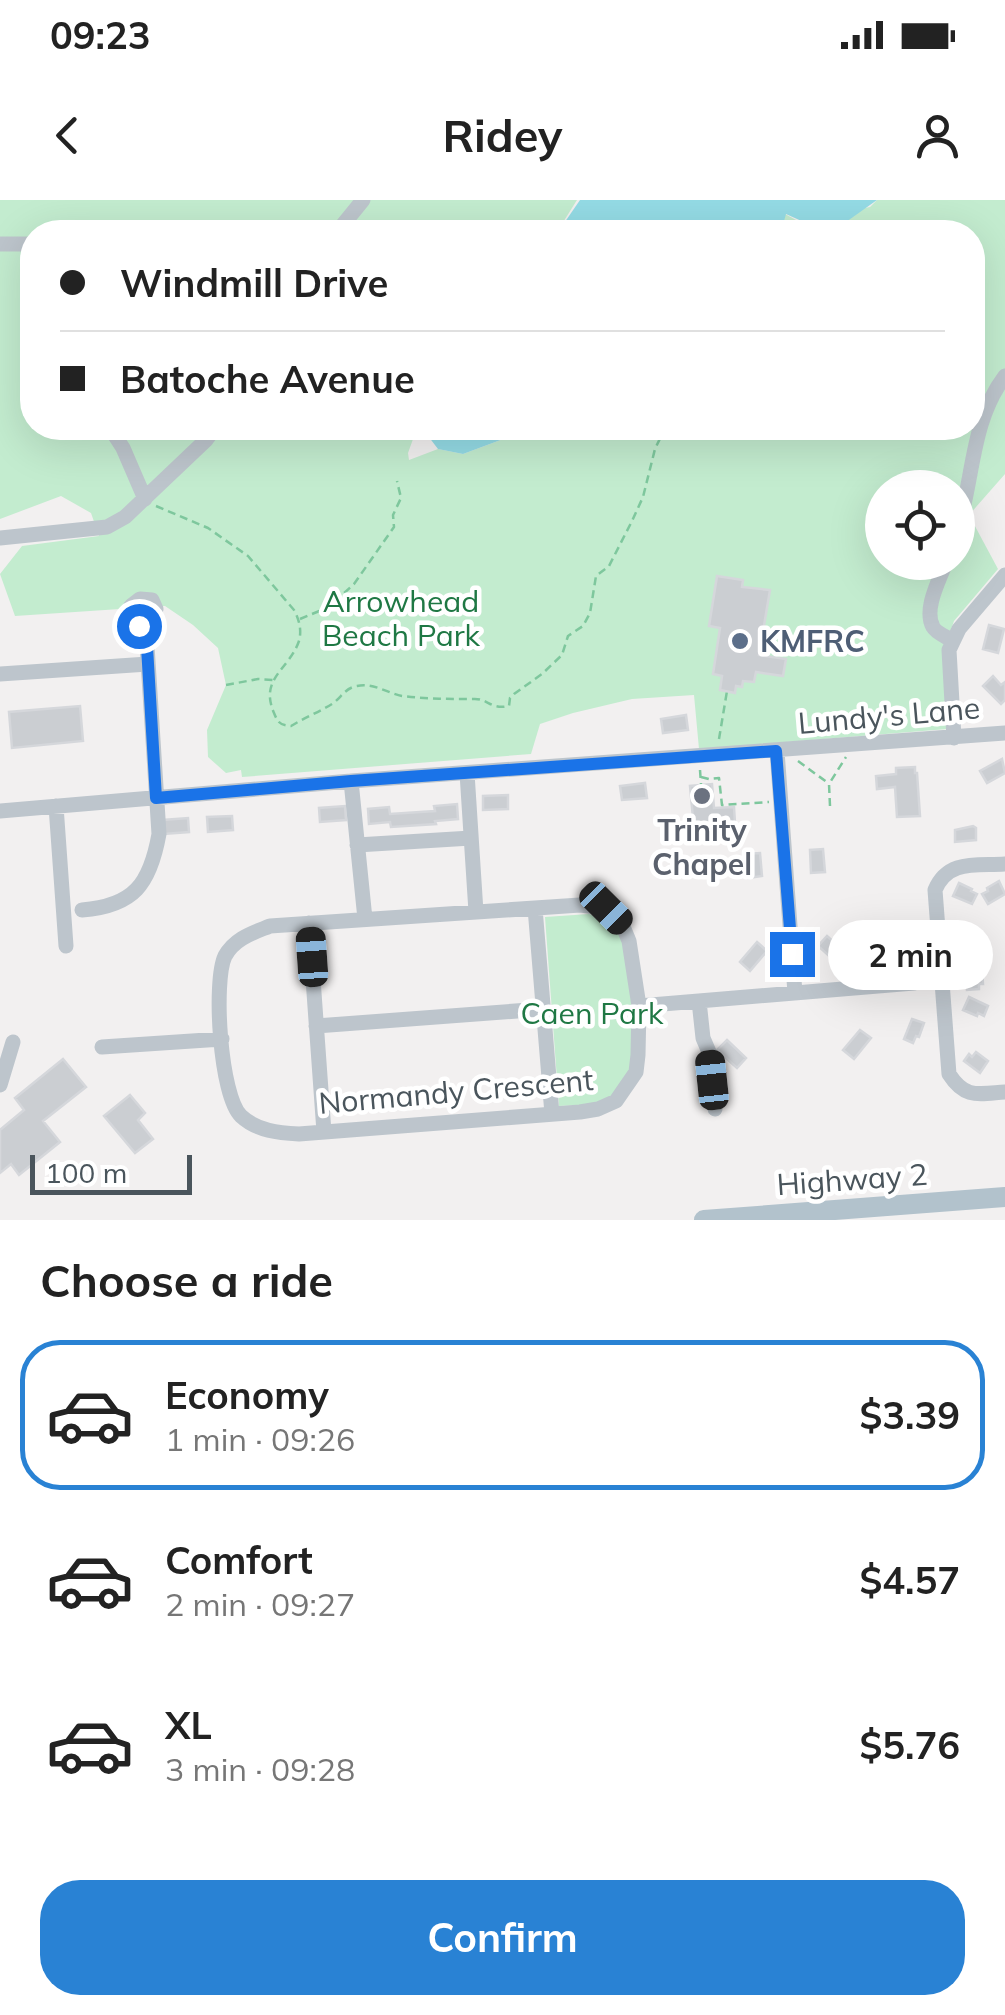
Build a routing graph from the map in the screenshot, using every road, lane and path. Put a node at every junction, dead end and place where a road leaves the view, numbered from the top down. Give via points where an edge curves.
1 (363, 200) edge
2 (346, 220) edge
3 (1005, 376) edge
4 (985, 408) edge
5 (118, 440) edge
6 (206, 440) edge
7 (660, 440) edge
8 (976, 440) edge
9 (971, 470) edge
10 (397, 480) dead end
11 (144, 499) junction
12 (0, 538) edge
13 (1005, 576) edge
14 (940, 580) edge
15 (299, 619) junction
16 (146, 630) dead end
17 (953, 641) junction
18 (148, 664) junction
19 (0, 674) edge
20 (273, 680) junction
21 (226, 686) dead end
22 (727, 691) dead end
23 (1005, 733) edge
24 (954, 738) junction
25 (718, 746) dead end
26 (847, 752) dead end
27 (784, 754) junction
28 (700, 763) dead end
29 (468, 773) junction
30 (835, 775) junction
31 (818, 776) junction
32 (701, 777) junction
33 (351, 781) junction
34 (701, 784) dead end
35 (829, 784) junction
36 (156, 798) junction
37 (780, 801) junction
38 (56, 806) junction
39 (830, 806) dead end
40 (0, 811) edge
41 (471, 838) junction
42 (357, 845) junction
43 (1005, 864) edge
44 (535, 908) junction
45 (82, 910) dead end
46 (476, 912) junction
47 (365, 920) junction
48 (309, 923) junction
49 (66, 946) dead end
50 (940, 959) junction
51 (914, 984) junction
52 (794, 993) junction
53 (699, 1001) junction
54 (639, 1006) junction
55 (944, 1006) junction
56 (543, 1010) junction
57 (316, 1026) junction
58 (222, 1038) junction
59 (13, 1042) dead end
60 (102, 1047) dead end
61 (0, 1085) edge
62 (1005, 1092) edge
63 (714, 1109) dead end
64 (552, 1114) junction
65 (324, 1132) junction
66 (1005, 1197) edge
67 (799, 1216) edge
68 (704, 1220) edge

1 - 2 street
3 - 4 street
5 - 11 street
6 - 11 street
7 - 20 path via 643,497 609,566 596,576 584,626 509,706 358,685 284,726 269,698
8 - 9 street
10 - 15 path via 401,498 394,527 354,584 329,606
11 - 12 street via 107,527
11 - 15 path via 208,528 248,556
13 - 17 street
14 - 17 street via 931,624
15 - 20 path via 298,641
16 - 18 street
17 - 24 street
18 - 19 street
18 - 36 street
20 - 21 path
22 - 25 path
23 - 24 street, Lundy's Lane
24 - 27 street, Lundy's Lane
26 - 30 path
27 - 29 street, Lundy's Lane
27 - 31 path
27 - 37 street
28 - 32 path
29 - 33 street, Lundy's Lane
29 - 41 street
30 - 31 path
30 - 35 path
31 - 35 path
32 - 34 path
32 - 37 path via 720,778 722,804
33 - 36 street, Lundy's Lane
33 - 42 street
35 - 39 path
36 - 38 street, Lundy's Lane
36 - 45 street via 159,834 143,883 119,904
37 - 52 street
38 - 40 street, Lundy's Lane
38 - 49 street
41 - 42 street
41 - 46 street
42 - 47 street
43 - 50 street via 953,868 940,877
44 - 46 street, Normandy Crescent
44 - 54 street, Normandy Crescent via 606,908 629,941
44 - 56 street
46 - 47 street, Normandy Crescent
47 - 48 street, Normandy Crescent
48 - 57 street
48 - 58 street, Normandy Crescent via 242,936 226,956 218,987
50 - 51 street
50 - 55 street
51 - 52 street
51 - 55 street
52 - 53 street
53 - 54 street
53 - 63 street
54 - 64 street, Normandy Crescent via 636,1072 616,1101
55 - 62 street via 950,1074 958,1088
56 - 57 street
56 - 64 street
57 - 65 street
58 - 60 street
58 - 65 street, Normandy Crescent via 227,1090 239,1115 275,1133
59 - 61 street
64 - 65 street, Normandy Crescent
66 - 67 main road, Highway 2
67 - 68 main road, Highway 2

